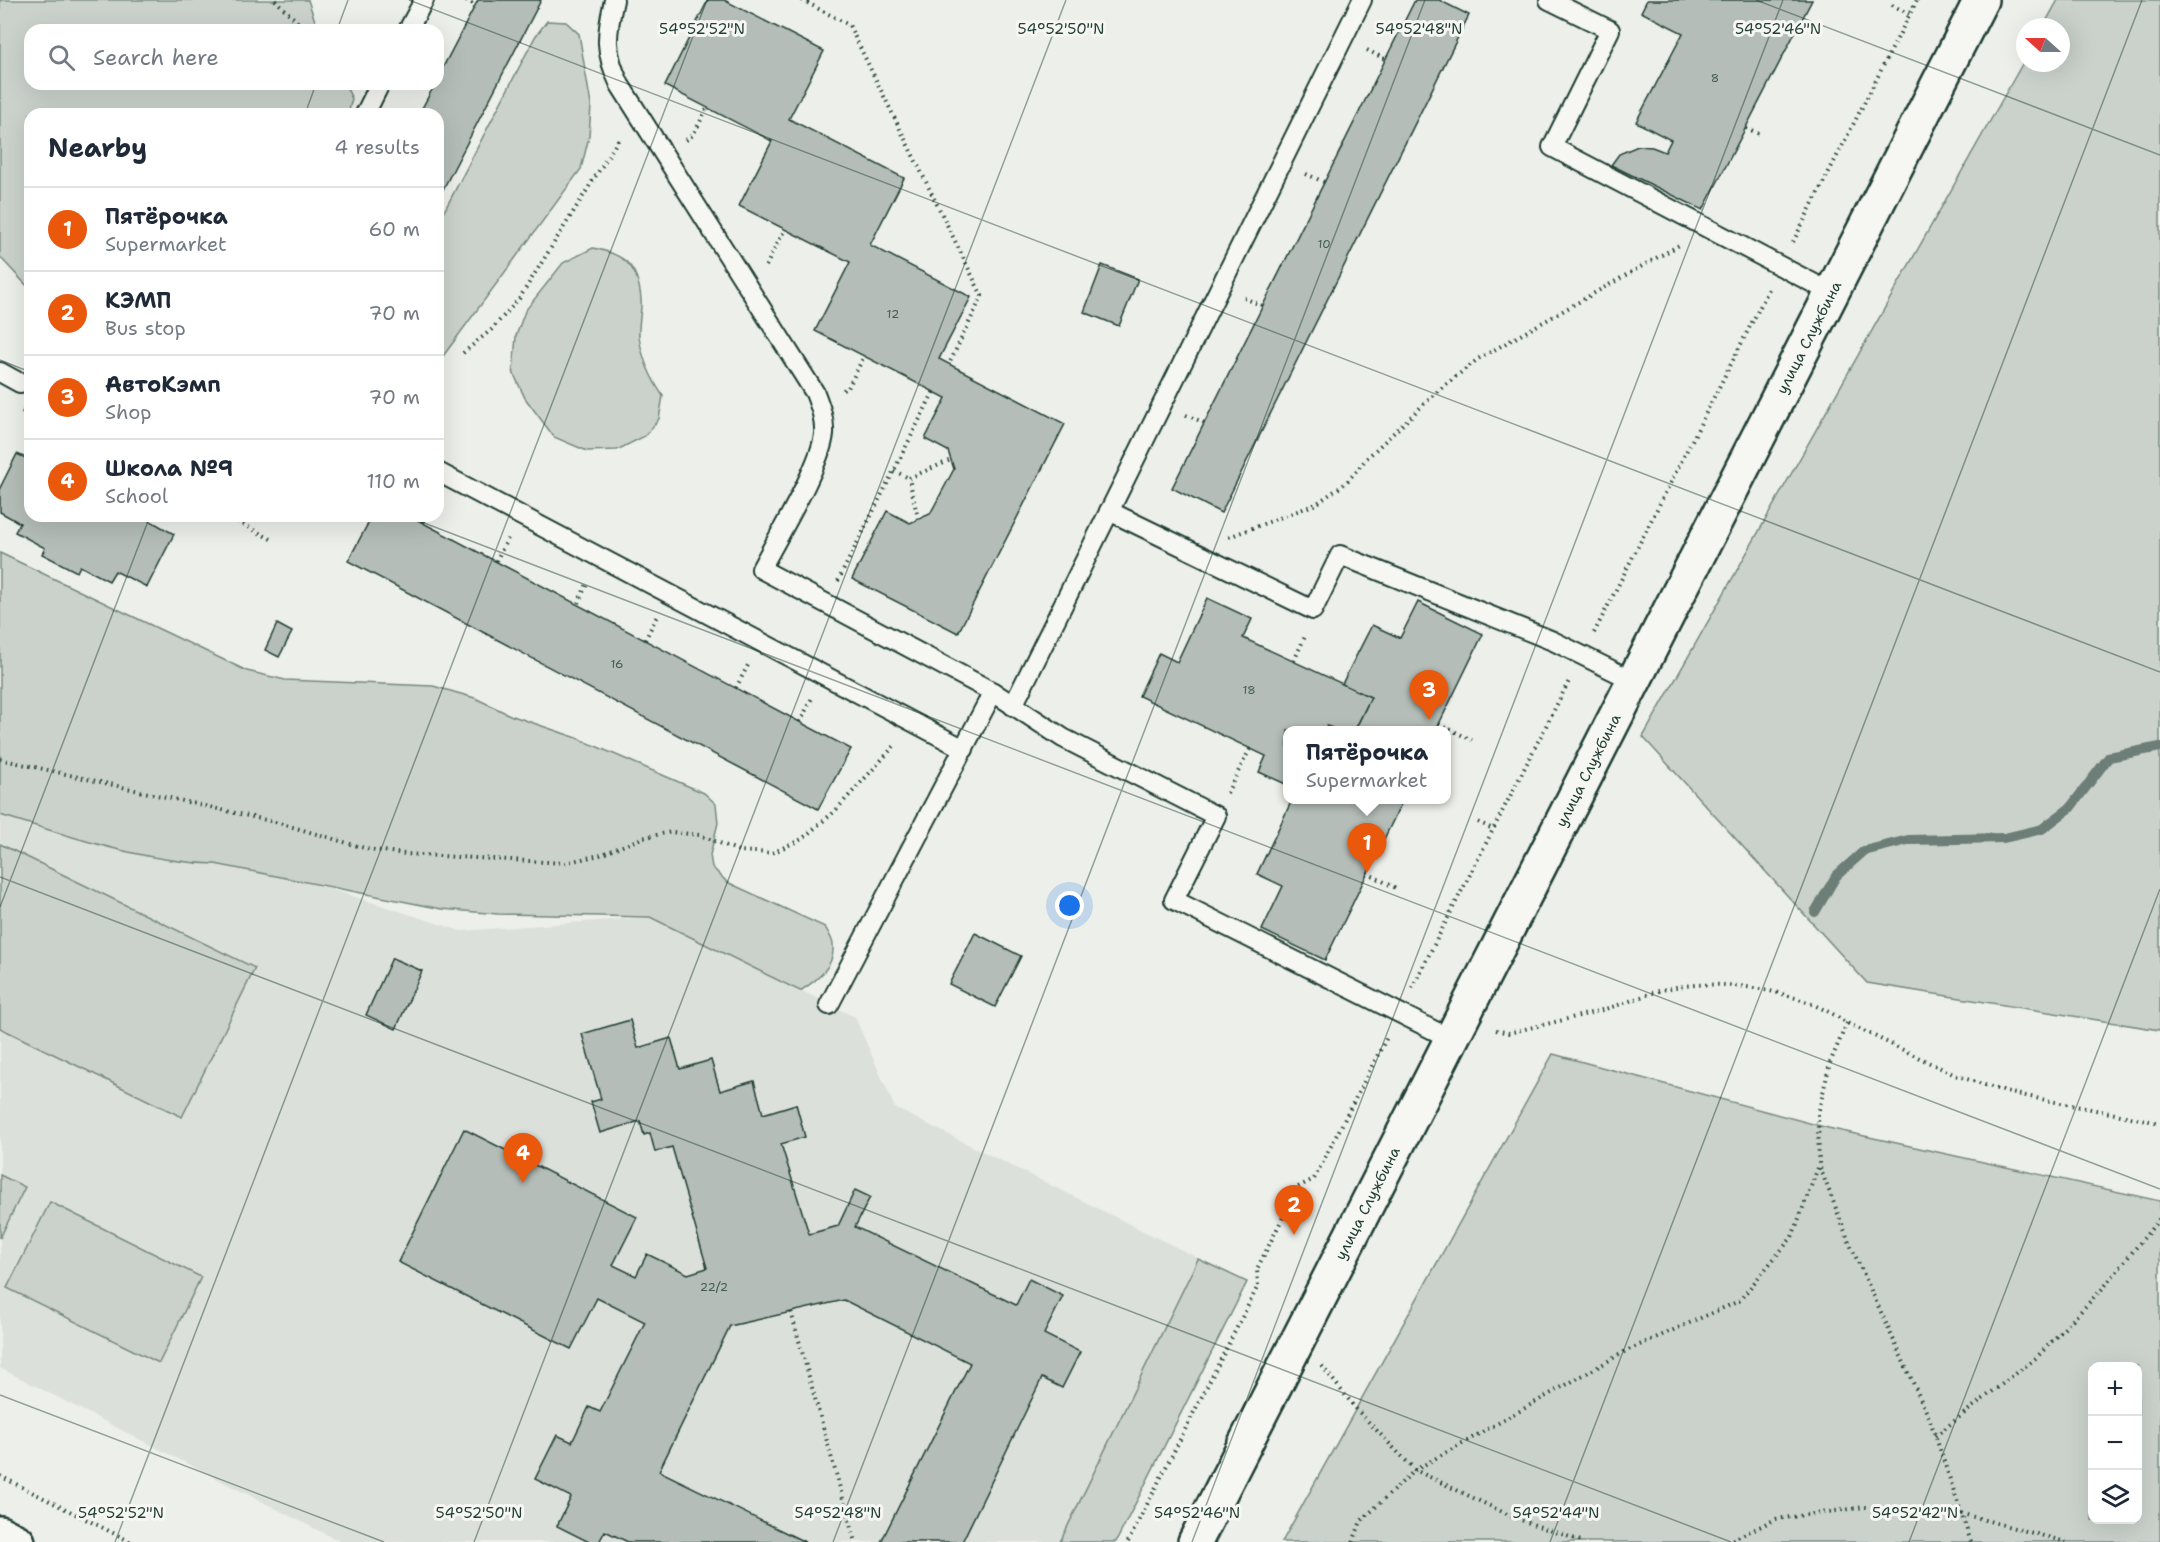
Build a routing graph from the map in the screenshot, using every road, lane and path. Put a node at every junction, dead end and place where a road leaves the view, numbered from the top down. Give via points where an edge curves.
1 (275, 0) edge
2 (424, 0) edge
3 (466, 0) edge
4 (614, 0) edge
5 (802, 0) edge
6 (1362, 0) edge
7 (1549, 0) edge
8 (1917, 0) edge
9 (1981, 0) edge
10 (476, 5) dead end
11 (1892, 5) dead end
12 (1910, 14) junction
13 (300, 24) edge
14 (411, 24) edge
15 (377, 90) edge
16 (708, 107) dead end
17 (368, 108) edge
18 (636, 111) junction
19 (1746, 128) dead end
20 (1759, 134) dead end
21 (664, 155) junction
22 (785, 229) dead end
23 (1710, 229) junction
24 (1781, 265) junction
25 (745, 282) junction
26 (1832, 292) junction
27 (463, 353) dead end
28 (864, 356) dead end
29 (949, 364) dead end
30 (0, 372) edge
31 (24, 382) edge
32 (934, 392) dead end
33 (819, 403) junction
34 (951, 460) dead end
35 (894, 471) junction
36 (444, 475) edge
37 (909, 478) junction
38 (1109, 511) junction
39 (918, 519) dead end
40 (238, 522) edge
41 (271, 539) dead end
42 (1192, 551) junction
43 (826, 604) junction
44 (1304, 638) dead end
45 (1582, 655) junction
46 (1294, 661) dead end
47 (1634, 681) junction
48 (993, 692) junction
49 (1013, 706) junction
50 (915, 723) junction
51 (1439, 724) dead end
52 (1443, 726) edge
53 (1451, 730) edge
54 (1472, 740) dead end
55 (964, 749) junction
56 (1250, 749) dead end
57 (0, 759) edge
58 (1235, 779) dead end
59 (1478, 822) dead end
60 (1493, 830) junction
61 (1367, 873) dead end
62 (1398, 889) dead end
63 (829, 1005) dead end
64 (1400, 1013) junction
65 (1847, 1023) junction
66 (1456, 1030) junction
67 (2160, 1123) edge
68 (1819, 1165) junction
69 (2160, 1218) edge
70 (791, 1312) dead end
71 (1299, 1338) junction
72 (1935, 1436) junction
73 (1414, 1470) junction
74 (0, 1476) edge
75 (1963, 1514) junction
76 (0, 1533) edge
77 (18, 1542) edge
78 (131, 1542) edge
79 (855, 1542) edge
80 (1128, 1542) edge
81 (1195, 1542) edge
82 (1353, 1542) edge
83 (1584, 1542) edge
84 (1727, 1542) edge
85 (1971, 1542) edge
86 (2066, 1542) edge

1 - 13 path
2 - 14 lane
3 - 10 path
4 - 18 lane via 606,40 609,62
5 - 29 path via 849,25 981,296
6 - 38 lane
7 - 23 lane via 1610,30 1552,147
8 - 12 path
9 - 26 street, улица Службина
11 - 12 path
12 - 24 path
15 - 17 lane
16 - 21 path via 693,135
18 - 21 lane
18 - 27 path via 519,299
19 - 20 path
21 - 25 lane
22 - 25 path via 765,269
23 - 24 lane
23 - 42 path via 1478,359 1375,450 1346,483 1317,504
24 - 26 lane
24 - 45 path
25 - 33 lane
26 - 47 street, улица Службина
28 - 33 path via 848,388
30 - 31 lane
32 - 35 path
33 - 43 lane via 824,434 818,457 761,569
34 - 37 path
35 - 37 path
35 - 43 path
36 - 50 lane
37 - 39 path
38 - 42 lane
38 - 49 lane
40 - 41 path
42 - 45 lane via 1313,610 1340,555
43 - 48 lane
44 - 46 path
45 - 47 lane
45 - 60 path
47 - 66 street, улица Службина
48 - 49 lane
48 - 55 lane
49 - 64 lane via 1063,738 1216,816 1174,900
50 - 55 lane
50 - 57 path via 835,811 802,839 772,853 739,851 700,836 671,832 564,863 368,849 279,823
51 - 52 path
53 - 54 path
55 - 63 lane
56 - 58 path
59 - 60 path
60 - 64 path
61 - 62 path
64 - 66 lane
64 - 80 path via 1314,1179 1298,1187 1257,1269 1258,1286
65 - 66 path via 1783,994 1728,986 1675,987 1509,1033
65 - 67 path via 1955,1075 2006,1092
65 - 68 path via 1830,1063 1818,1114
66 - 71 street, улица Службина
68 - 72 path
68 - 73 path via 1792,1238 1739,1301 1626,1351
69 - 72 path via 2104,1287 2036,1359
70 - 79 path
71 - 73 path
71 - 81 street, улица Службина
72 - 75 path
73 - 82 path via 1361,1521
73 - 83 path via 1515,1518
74 - 78 path
75 - 84 path via 1865,1507 1776,1519
75 - 85 path
75 - 86 path
76 - 77 street

